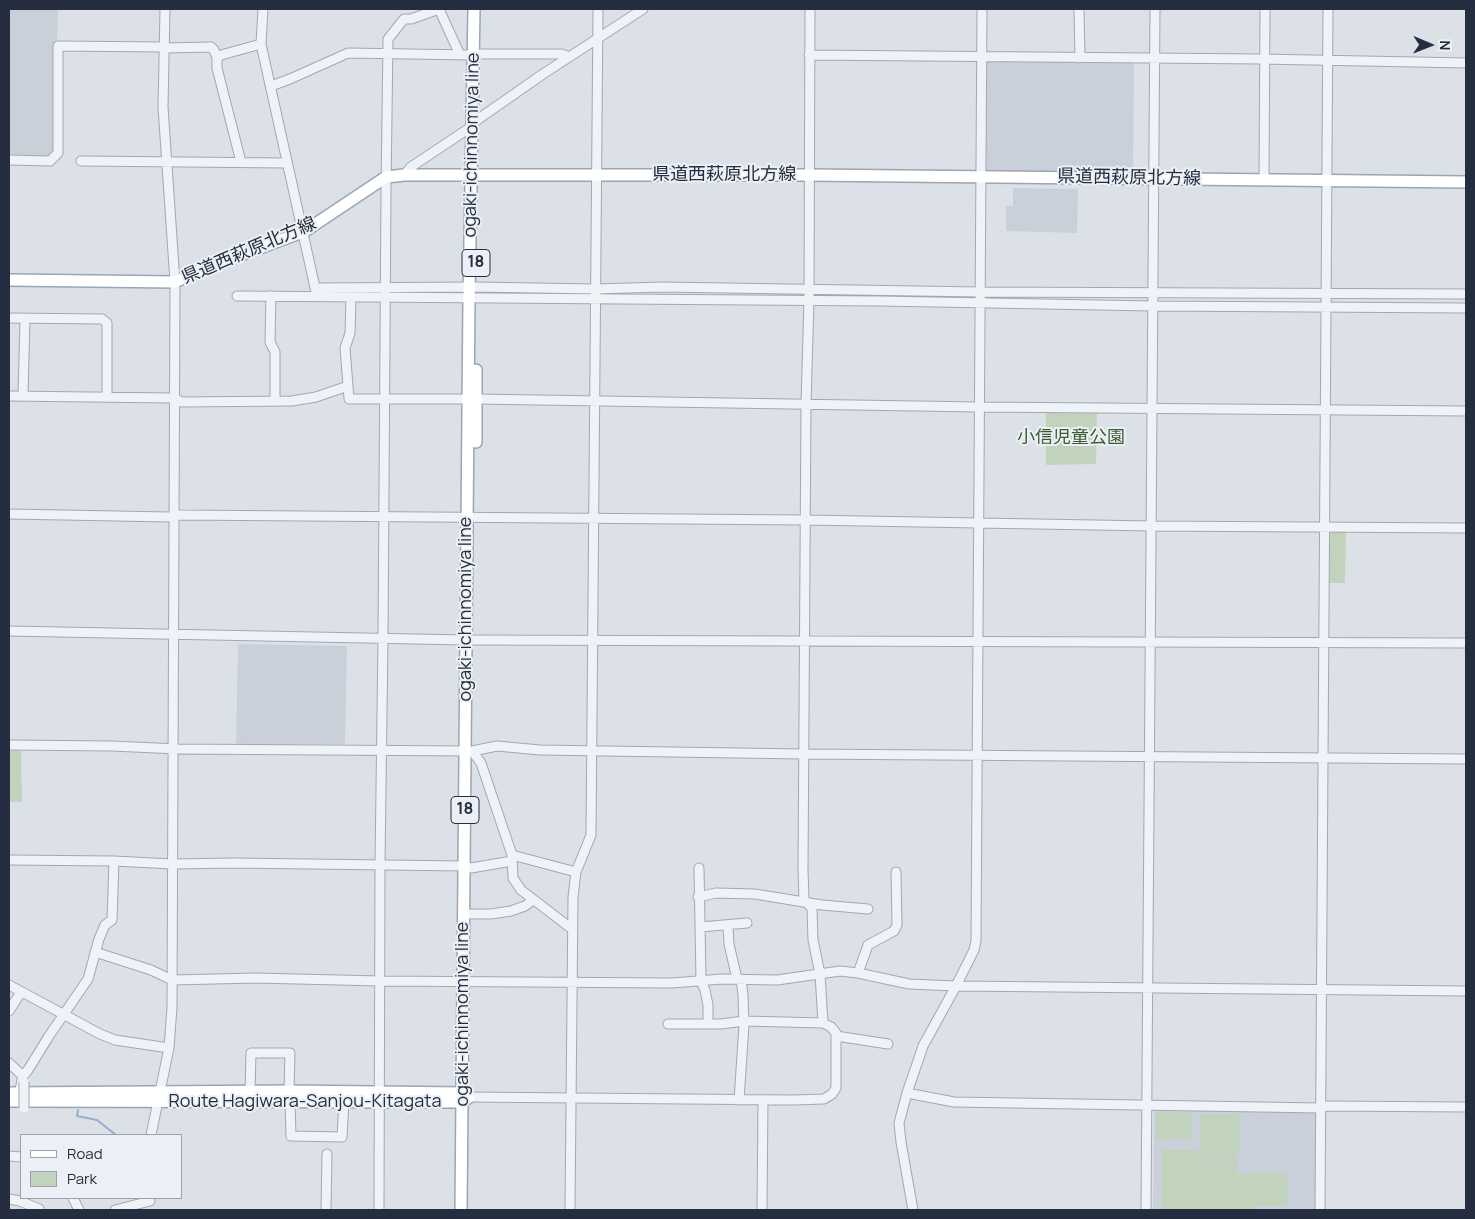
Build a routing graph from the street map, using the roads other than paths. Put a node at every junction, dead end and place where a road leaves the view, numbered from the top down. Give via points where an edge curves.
1 (166, 9) edge
2 (263, 9) edge
3 (439, 9) edge
4 (474, 9) edge
5 (479, 9) edge
6 (598, 9) edge
7 (643, 9) edge
8 (810, 9) edge
9 (982, 9) edge
10 (1079, 9) edge
11 (1155, 9) edge
12 (1265, 9) edge
13 (1328, 9) edge
14 (598, 38) junction
15 (261, 44) junction
16 (165, 48) junction
17 (388, 54) junction
18 (476, 54) junction
19 (460, 55) junction
20 (809, 55) junction
21 (569, 57) junction
22 (217, 58) junction
23 (981, 58) junction
24 (1080, 58) junction
25 (1154, 59) junction
26 (1265, 59) junction
27 (1327, 61) junction
28 (1466, 63) edge
29 (271, 86) junction
30 (474, 123) junction
31 (9, 160) edge
32 (81, 161) dead end
33 (167, 162) junction
34 (241, 162) junction
35 (287, 162) junction
36 (597, 174) junction
37 (809, 174) junction
38 (404, 175) junction
39 (474, 175) junction
40 (981, 176) junction
41 (386, 177) junction
42 (1154, 178) junction
43 (1264, 179) junction
44 (1326, 181) junction
45 (1466, 182) edge
46 (302, 232) junction
47 (9, 280) edge
48 (175, 282) junction
49 (809, 288) junction
50 (596, 289) junction
51 (472, 292) junction
52 (980, 292) junction
53 (316, 293) junction
54 (385, 293) junction
55 (1152, 293) junction
56 (1325, 294) junction
57 (1466, 294) edge
58 (237, 296) dead end
59 (271, 296) junction
60 (351, 298) junction
61 (596, 299) junction
62 (809, 300) junction
63 (980, 303) junction
64 (1154, 306) junction
65 (1326, 306) junction
66 (1466, 308) edge
67 (9, 318) edge
68 (24, 318) junction
69 (348, 386) junction
70 (9, 396) edge
71 (23, 396) junction
72 (107, 397) junction
73 (175, 398) junction
74 (386, 398) junction
75 (472, 399) junction
76 (275, 401) junction
77 (594, 402) junction
78 (806, 404) junction
79 (979, 407) junction
80 (1153, 408) junction
81 (1326, 410) junction
82 (1466, 411) edge
83 (9, 514) edge
84 (174, 515) junction
85 (384, 517) junction
86 (471, 517) junction
87 (594, 519) junction
88 (805, 520) junction
89 (978, 523) junction
90 (1152, 526) junction
91 (1325, 526) junction
92 (1466, 528) edge
93 (9, 631) edge
94 (173, 633) junction
95 (384, 638) junction
96 (469, 640) junction
97 (592, 640) junction
98 (805, 640) junction
99 (978, 641) junction
100 (1150, 642) junction
101 (1324, 642) junction
102 (1466, 643) edge
103 (9, 746) edge
104 (173, 749) junction
105 (592, 750) junction
106 (382, 751) junction
107 (469, 751) junction
108 (804, 754) junction
109 (977, 754) junction
110 (1150, 756) junction
111 (1323, 758) junction
112 (1466, 759) edge
113 (512, 858) junction
114 (9, 860) edge
115 (114, 861) junction
116 (172, 864) junction
117 (380, 865) junction
118 (467, 867) junction
119 (699, 868) dead end
120 (576, 872) junction
121 (896, 872) dead end
122 (698, 897) junction
123 (533, 900) junction
124 (807, 903) junction
125 (868, 909) dead end
126 (470, 914) junction
127 (747, 923) dead end
128 (728, 926) junction
129 (700, 927) junction
130 (572, 929) junction
131 (95, 952) junction
132 (820, 974) junction
133 (858, 974) junction
134 (739, 979) junction
135 (172, 980) junction
136 (380, 981) junction
137 (467, 981) junction
138 (701, 981) junction
139 (572, 982) junction
140 (9, 985) edge
141 (956, 986) junction
142 (1148, 988) junction
143 (1321, 990) junction
144 (1466, 991) edge
145 (21, 992) junction
146 (9, 1011) edge
147 (63, 1016) junction
148 (744, 1021) junction
149 (708, 1023) junction
150 (823, 1023) junction
151 (668, 1024) dead end
152 (836, 1036) junction
153 (888, 1044) dead end
154 (169, 1048) junction
155 (9, 1063) edge
156 (23, 1079) junction
157 (250, 1092) junction
158 (14, 1093) edge
159 (906, 1093) junction
160 (159, 1097) junction
161 (289, 1097) junction
162 (380, 1097) junction
163 (464, 1097) junction
164 (571, 1097) junction
165 (739, 1100) junction
166 (763, 1100) junction
167 (9, 1101) edge
168 (344, 1101) junction
169 (1146, 1106) junction
170 (1466, 1107) edge
171 (24, 1108) dead end
172 (1321, 1108) junction
173 (151, 1134) edge
174 (326, 1154) dead end
175 (9, 1199) edge
176 (73, 1199) edge
177 (150, 1203) edge
178 (39, 1210) edge
179 (79, 1210) edge
180 (114, 1210) edge
181 (326, 1210) edge
182 (379, 1210) edge
183 (461, 1210) edge
184 (468, 1210) edge
185 (570, 1210) edge
186 (762, 1210) edge
187 (913, 1210) edge
188 (1146, 1210) edge
189 (1320, 1210) edge

1 - 16 street
2 - 15 street
3 - 17 street via 411,20 404,19 388,39
3 - 19 street
4 - 18 main road, ogaki-ichinnomiya line / 18
5 - 18 main road, ogaki-ichinnomiya line / 18
6 - 14 street
7 - 14 street
8 - 20 street
9 - 23 street
10 - 24 street
11 - 25 street
12 - 26 street
13 - 27 street
14 - 21 street
14 - 36 street
15 - 22 street
15 - 29 street
16 - 22 street via 211,47
16 - 31 street via 58,46 58,153 50,161
16 - 33 street via 163,106
17 - 19 street
17 - 29 street via 348,52
17 - 41 street
18 - 19 street
18 - 21 street via 562,54
18 - 30 main road, ogaki-ichinnomiya line / 18
20 - 23 street
20 - 37 street
21 - 30 street
22 - 34 street
23 - 24 street
23 - 40 street
24 - 25 street
25 - 26 street
25 - 42 street
26 - 27 street
26 - 43 street
27 - 28 street
27 - 44 street
29 - 35 street
30 - 38 street
30 - 39 main road, ogaki-ichinnomiya line / 18
32 - 33 street
33 - 34 street
33 - 48 street
34 - 35 street
35 - 46 street
36 - 37 main road, 県道西萩原北方線
36 - 39 main road, 県道西萩原北方線
36 - 50 street
37 - 40 main road, 県道西萩原北方線
37 - 49 street
38 - 39 main road, 県道西萩原北方線
38 - 41 main road, 県道西萩原北方線
39 - 51 main road, ogaki-ichinnomiya line / 18
40 - 42 main road, 県道西萩原北方線
40 - 52 street
41 - 46 main road, 県道西萩原北方線
41 - 54 street
42 - 43 main road, 県道西萩原北方線
42 - 55 street
43 - 44 main road, 県道西萩原北方線
44 - 45 main road, 県道西萩原北方線
44 - 56 street
46 - 48 main road, 県道西萩原北方線
46 - 53 street
47 - 48 main road, 県道西萩原北方線
48 - 73 street
49 - 50 street
49 - 52 street
49 - 62 street
50 - 51 street
50 - 61 street
51 - 54 street
51 - 61 street
51 - 75 main road, ogaki-ichinnomiya line / 18
52 - 55 street
52 - 63 street
53 - 54 street
53 - 59 street
53 - 60 street
54 - 60 street
54 - 74 street
55 - 56 street
55 - 64 street
56 - 57 street
56 - 65 street
58 - 59 street
59 - 76 street via 270,342 275,352
60 - 69 street via 350,333 345,348
61 - 62 street
61 - 77 street
62 - 63 street
62 - 78 street
63 - 64 street
63 - 79 street
64 - 65 street
64 - 80 street
65 - 66 street
65 - 81 street
67 - 68 street
68 - 71 street
68 - 72 street via 102,319 107,323
69 - 74 street via 349,399
69 - 76 street via 302,400
70 - 71 street
71 - 72 street
72 - 73 street
73 - 76 street via 181,402
73 - 84 street
74 - 75 street
74 - 85 street
75 - 77 street
75 - 86 main road, ogaki-ichinnomiya line / 18
77 - 78 street
77 - 87 street
78 - 79 street
78 - 88 street
79 - 80 street
79 - 89 street
80 - 81 street
80 - 90 street
81 - 82 street
81 - 91 street
83 - 84 street
84 - 85 street
84 - 94 street
85 - 86 street
85 - 95 street
86 - 87 street
86 - 96 main road, ogaki-ichinnomiya line / 18
87 - 88 street
87 - 97 street
88 - 89 street
88 - 98 street
89 - 90 street
89 - 99 street
90 - 91 street
90 - 100 street
91 - 92 street
91 - 101 street
93 - 94 street
94 - 95 street
94 - 104 street
95 - 96 street
95 - 106 street
96 - 97 street
96 - 107 main road, ogaki-ichinnomiya line / 18
97 - 98 street
97 - 105 street
98 - 99 street
98 - 108 street
99 - 100 street
99 - 109 street
100 - 101 street
100 - 110 street
101 - 102 street
101 - 111 street
103 - 104 street
104 - 106 street
104 - 116 street
105 - 107 street via 497,746
105 - 108 street
105 - 120 street via 591,834
106 - 107 street
106 - 117 street
107 - 113 street via 481,763
107 - 118 main road, ogaki-ichinnomiya line / 18
108 - 109 street
108 - 124 street via 803,870 804,900
109 - 110 street
109 - 141 street via 976,941
110 - 111 street
110 - 142 street
111 - 112 street
111 - 143 street
113 - 118 street
113 - 120 street
113 - 123 street via 513,878
114 - 115 street
115 - 116 street
115 - 131 street via 112,920 105,925
116 - 117 street
116 - 135 street
117 - 118 street
117 - 136 street
118 - 126 main road, ogaki-ichinnomiya line / 18
118 - 137 main road, ogaki-ichinnomiya line / 18
119 - 122 street
120 - 130 street
121 - 133 street via 897,925 894,931 868,945
122 - 124 street via 732,892
122 - 129 street
123 - 126 street via 511,911
123 - 130 street
124 - 125 street
124 - 132 street via 812,908 813,940
126 - 137 main road, ogaki-ichinnomiya line / 18
127 - 128 street
128 - 129 street
128 - 134 street via 729,944
129 - 138 street
130 - 139 street
131 - 135 street
131 - 147 street via 88,979
132 - 133 street
132 - 134 street via 777,980
132 - 150 street
133 - 141 street via 909,984
134 - 138 street
134 - 148 street
135 - 136 street
135 - 154 street
136 - 137 street
136 - 162 street
137 - 139 street
137 - 163 main road, ogaki-ichinnomiya line / 18
138 - 139 street
138 - 149 street via 708,1005
139 - 164 street
140 - 145 street
141 - 142 street
141 - 159 street via 923,1046
142 - 143 street
142 - 169 street
143 - 144 street
143 - 172 street
145 - 146 street
145 - 147 street
147 - 154 street via 115,1040
147 - 156 street
148 - 149 street
148 - 150 street
148 - 165 street
149 - 151 street
150 - 152 street via 831,1027
152 - 153 street
152 - 166 street via 836,1088 832,1094 824,1099
154 - 160 street
155 - 156 street
156 - 158 street
156 - 171 street, bridge
157 - 160 main road, Route Hagiwara-Sanjou-Kitagata
157 - 161 main road, Route Hagiwara-Sanjou-Kitagata
157 - 161 street via 251,1052 290,1053
158 - 160 main road, Route Hagiwara-Sanjou-Kitagata
159 - 169 street via 954,1102
159 - 187 street via 899,1123
160 - 161 main road, Route Hagiwara-Sanjou-Kitagata
160 - 167 main road, Route Hagiwara-Sanjou-Kitagata
160 - 173 street
161 - 162 main road, Route Hagiwara-Sanjou-Kitagata
161 - 168 main road, Route Hagiwara-Sanjou-Kitagata
161 - 168 street via 291,1136 342,1137
162 - 163 main road, Route Hagiwara-Sanjou-Kitagata
162 - 168 main road, Route Hagiwara-Sanjou-Kitagata
162 - 182 street
163 - 164 street
163 - 183 main road, ogaki-ichinnomiya line / 18
163 - 184 main road, ogaki-ichinnomiya line / 18
164 - 165 street
164 - 185 street
165 - 166 street
166 - 186 street
169 - 172 street
169 - 188 street
170 - 172 street
172 - 189 street
174 - 181 street
175 - 178 street
176 - 179 street
177 - 180 street

